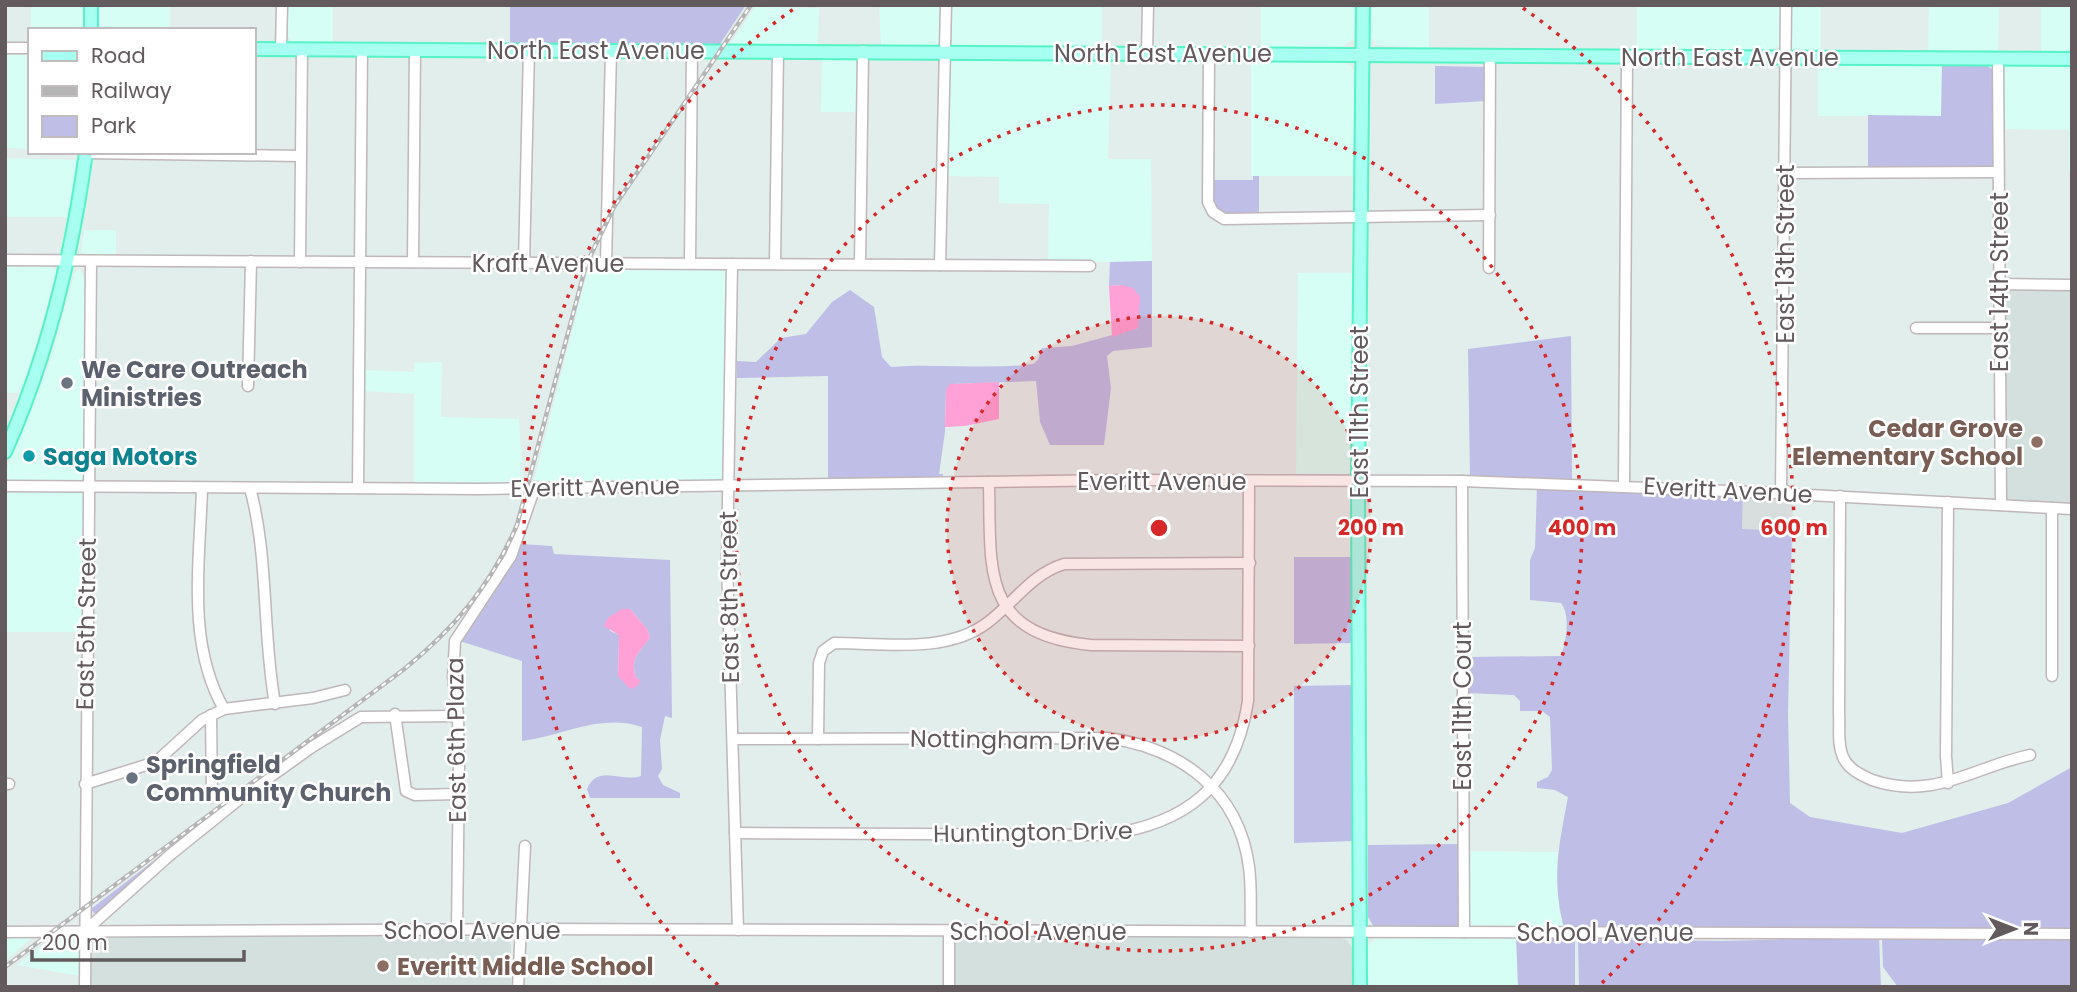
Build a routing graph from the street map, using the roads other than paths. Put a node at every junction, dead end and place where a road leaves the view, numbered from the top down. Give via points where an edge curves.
1 (91, 5) edge
2 (282, 5) edge
3 (946, 5) edge
4 (1148, 5) edge
5 (1363, 5) edge
6 (1786, 5) edge
7 (91, 28) edge
8 (5, 48) edge
9 (28, 48) edge
10 (256, 48) edge
11 (281, 49) junction
12 (302, 49) junction
13 (362, 49) junction
14 (415, 49) junction
15 (529, 49) junction
16 (611, 50) junction
17 (692, 50) junction
18 (778, 51) junction
19 (863, 51) junction
20 (944, 52) junction
21 (1147, 53) junction
22 (1209, 54) junction
23 (1363, 54) junction
24 (1489, 56) junction
25 (1627, 57) junction
26 (1785, 57) junction
27 (1998, 59) junction
28 (2072, 60) edge
29 (86, 154) edge
30 (157, 154) edge
31 (300, 156) junction
32 (1998, 172) junction
33 (1785, 173) junction
34 (1490, 215) junction
35 (1360, 217) junction
36 (5, 260) edge
37 (69, 261) junction
38 (90, 261) junction
39 (251, 261) junction
40 (300, 262) junction
41 (360, 262) junction
42 (413, 262) junction
43 (524, 263) junction
44 (606, 263) junction
45 (690, 263) junction
46 (732, 264) junction
47 (775, 264) junction
48 (860, 264) junction
49 (940, 264) junction
50 (1090, 266) dead end
51 (1489, 268) dead end
52 (2000, 284) junction
53 (2072, 285) edge
54 (1916, 328) dead end
55 (2000, 328) junction
56 (248, 386) dead end
57 (5, 452) edge
58 (1249, 481) junction
59 (1462, 481) junction
60 (989, 482) junction
61 (1358, 482) junction
62 (728, 484) junction
63 (1623, 485) junction
64 (5, 486) edge
65 (535, 487) junction
66 (202, 488) junction
67 (250, 488) junction
68 (358, 488) junction
69 (87, 489) junction
70 (1786, 493) junction
71 (1840, 496) junction
72 (1948, 502) junction
73 (2001, 506) junction
74 (2052, 508) junction
75 (2072, 509) edge
76 (1250, 563) junction
77 (1006, 607) junction
78 (1249, 646) junction
79 (2052, 676) dead end
80 (345, 690) dead end
81 (275, 704) junction
82 (224, 709) junction
83 (395, 714) junction
84 (211, 715) junction
85 (458, 716) junction
86 (733, 739) junction
87 (818, 739) junction
88 (2030, 755) dead end
89 (1948, 783) junction
90 (85, 784) junction
91 (1212, 786) junction
92 (459, 794) junction
93 (212, 797) dead end
94 (735, 833) junction
95 (525, 846) dead end
96 (457, 930) junction
97 (518, 930) junction
98 (738, 930) junction
99 (85, 931) junction
100 (949, 931) junction
101 (5, 932) edge
102 (1251, 932) junction
103 (1360, 932) junction
104 (1464, 932) junction
105 (2072, 934) edge
106 (85, 987) edge
107 (517, 987) edge
108 (949, 987) edge
109 (1360, 987) edge

1 - 7 main road
2 - 11 street
3 - 20 street
4 - 21 street
5 - 23 main road, East 11th Street
6 - 26 street, East 13th Street
8 - 9 street
10 - 11 main road, North East Avenue
11 - 12 main road, North East Avenue
12 - 13 main road, North East Avenue
12 - 31 street
13 - 14 main road, North East Avenue
13 - 41 street
14 - 15 main road, North East Avenue
14 - 42 street
15 - 16 main road, North East Avenue
15 - 43 street
16 - 17 main road, North East Avenue
16 - 44 street
17 - 18 main road, North East Avenue
17 - 45 street
18 - 19 main road, North East Avenue
18 - 47 street
19 - 20 main road, North East Avenue
19 - 48 street
20 - 21 main road, North East Avenue
20 - 49 street
21 - 22 main road, North East Avenue
22 - 23 main road, North East Avenue
22 - 35 street via 1208,202 1213,212 1224,219
23 - 24 main road, North East Avenue
23 - 35 main road, East 11th Street
24 - 25 main road, North East Avenue
24 - 34 street
25 - 26 main road, North East Avenue
25 - 63 street
26 - 27 main road, North East Avenue
26 - 33 street, East 13th Street
27 - 28 main road, North East Avenue
27 - 32 street, East 14th Street
29 - 37 main road
30 - 31 street
31 - 40 street
32 - 33 street
32 - 52 street, East 14th Street
33 - 70 street, East 13th Street
34 - 35 street
34 - 51 street
35 - 61 main road, East 11th Street
36 - 37 street, Kraft Avenue
37 - 38 street, Kraft Avenue
37 - 57 main road via 42,358
38 - 39 street, Kraft Avenue
38 - 69 street, East 5th Street
39 - 40 street, Kraft Avenue
39 - 56 street
40 - 41 street, Kraft Avenue
41 - 42 street, Kraft Avenue
41 - 68 street
42 - 43 street, Kraft Avenue
43 - 44 street, Kraft Avenue
44 - 45 street, Kraft Avenue
45 - 46 street, Kraft Avenue
46 - 47 street, Kraft Avenue
46 - 62 street, East 8th Street
47 - 48 street, Kraft Avenue
48 - 49 street, Kraft Avenue
49 - 50 street, Kraft Avenue
52 - 53 street
52 - 55 street, East 14th Street
54 - 55 street
55 - 73 street, East 14th Street
58 - 60 street, Everitt Avenue
58 - 61 street, Everitt Avenue
58 - 76 street, Huntington Drive
59 - 61 street, Everitt Avenue
59 - 63 street, Everitt Avenue
59 - 104 street, East 11th Court
60 - 62 street, Everitt Avenue
60 - 77 street via 992,569
61 - 103 main road, East 11th Street
62 - 65 street, Everitt Avenue
62 - 86 street, East 8th Street
63 - 70 street, Everitt Avenue
64 - 69 street, Everitt Avenue
65 - 68 street, Everitt Avenue
65 - 85 street, East 6th Plaza via 511,556 455,641
66 - 67 street, Everitt Avenue
66 - 69 street, Everitt Avenue
66 - 82 street via 200,638
67 - 68 street, Everitt Avenue
67 - 81 street via 261,536
69 - 90 street, East 5th Street
70 - 71 street, Everitt Avenue
71 - 72 street, Everitt Avenue
71 - 89 street via 1839,714 1844,760 1852,770 1889,785
72 - 73 street, Everitt Avenue
72 - 89 street
73 - 74 street, Everitt Avenue
74 - 75 street, Everitt Avenue
74 - 79 street
76 - 77 street via 1064,565 1042,573
76 - 78 street, Huntington Drive
77 - 78 street via 1030,629 1066,642
77 - 87 street via 955,641 834,643 823,651 819,663
78 - 91 street, Huntington Drive via 1244,726 1228,764
80 - 81 street
81 - 82 street
82 - 84 street
83 - 85 street
83 - 92 street via 406,791
83 - 99 street via 361,717 312,747 170,855
84 - 90 street via 156,762
84 - 93 street
85 - 92 street, East 6th Plaza
86 - 87 street, Nottingham Drive
86 - 94 street, East 8th Street
87 - 91 street, Nottingham Drive via 1108,738 1176,757
88 - 89 street
90 - 99 street, East 5th Street
91 - 94 street, Huntington Drive via 1166,822 1104,835
91 - 102 street, Nottingham Drive via 1234,817 1246,851
92 - 96 street, East 6th Plaza
94 - 98 street, East 8th Street
95 - 97 street via 523,918
96 - 97 street, School Avenue
96 - 99 street, School Avenue
97 - 98 street, School Avenue
97 - 107 street
98 - 100 street, School Avenue
99 - 101 street, School Avenue
99 - 106 street, East 5th Street
100 - 102 street, School Avenue
100 - 108 street
102 - 103 street, School Avenue
103 - 104 street, School Avenue
103 - 109 main road, East 11th Street
104 - 105 street, School Avenue

